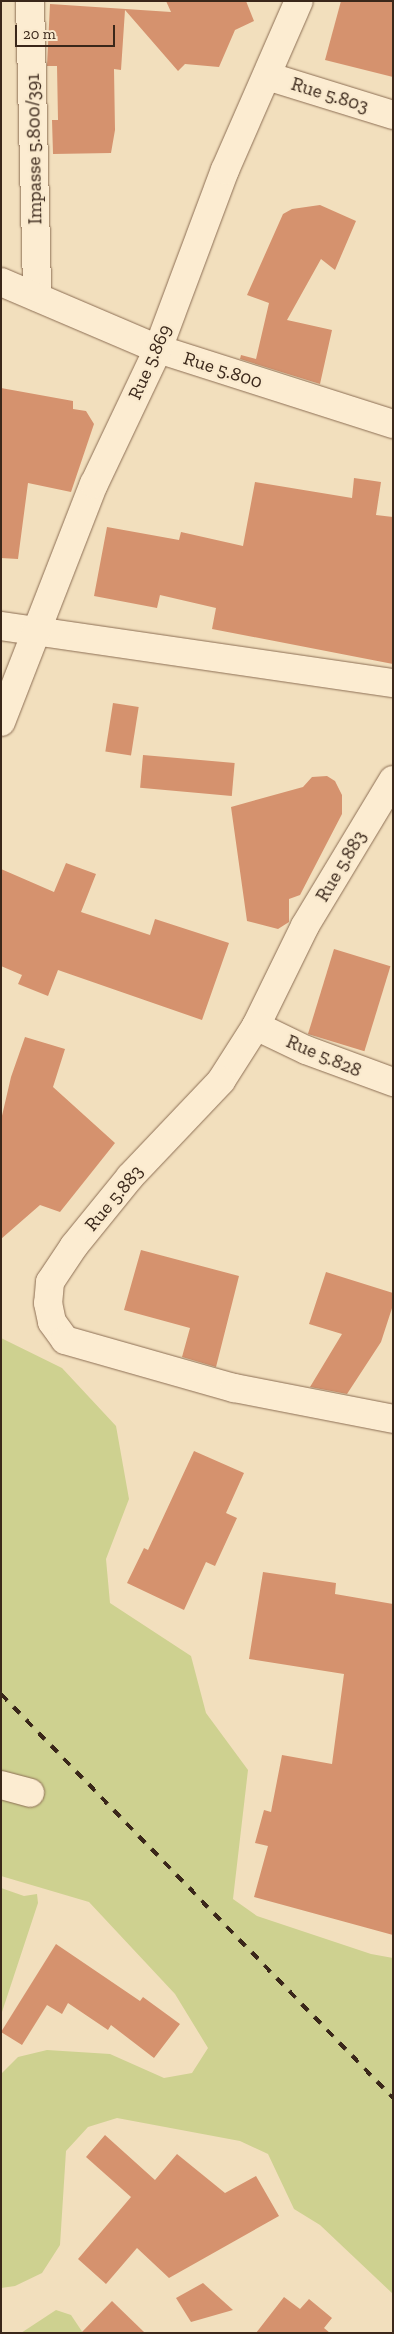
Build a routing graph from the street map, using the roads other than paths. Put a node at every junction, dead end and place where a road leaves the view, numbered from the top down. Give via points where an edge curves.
1 (30, 1) edge
2 (299, 1) edge
3 (267, 76) junction
4 (393, 115) edge
5 (1, 282) edge
6 (37, 298) junction
7 (158, 349) junction
8 (393, 424) edge
9 (1, 626) edge
10 (36, 630) junction
11 (393, 683) edge
12 (1, 722) edge
13 (393, 780) edge
14 (256, 1026) junction
15 (393, 1082) edge
16 (393, 1419) edge
17 (1, 1785) edge
18 (30, 1793) dead end

1 - 6 street, Impasse 5.800/391
2 - 3 street, Rue 5.869
3 - 4 street, Rue 5.803
3 - 7 street, Rue 5.869 via 225,170
5 - 6 street, Rue 5.800
6 - 7 street, Rue 5.800
7 - 8 street, Rue 5.800
7 - 10 street, Rue 5.869 via 94,484
9 - 10 street
10 - 11 street
10 - 12 street, Rue 5.869
13 - 14 street, Rue 5.883 via 305,926
14 - 15 street, Rue 5.828 via 306,1050
14 - 16 street, Rue 5.883 via 221,1082 130,1177 74,1246 50,1282 48,1303 52,1322 65,1340 120,1358 234,1388
17 - 18 street

